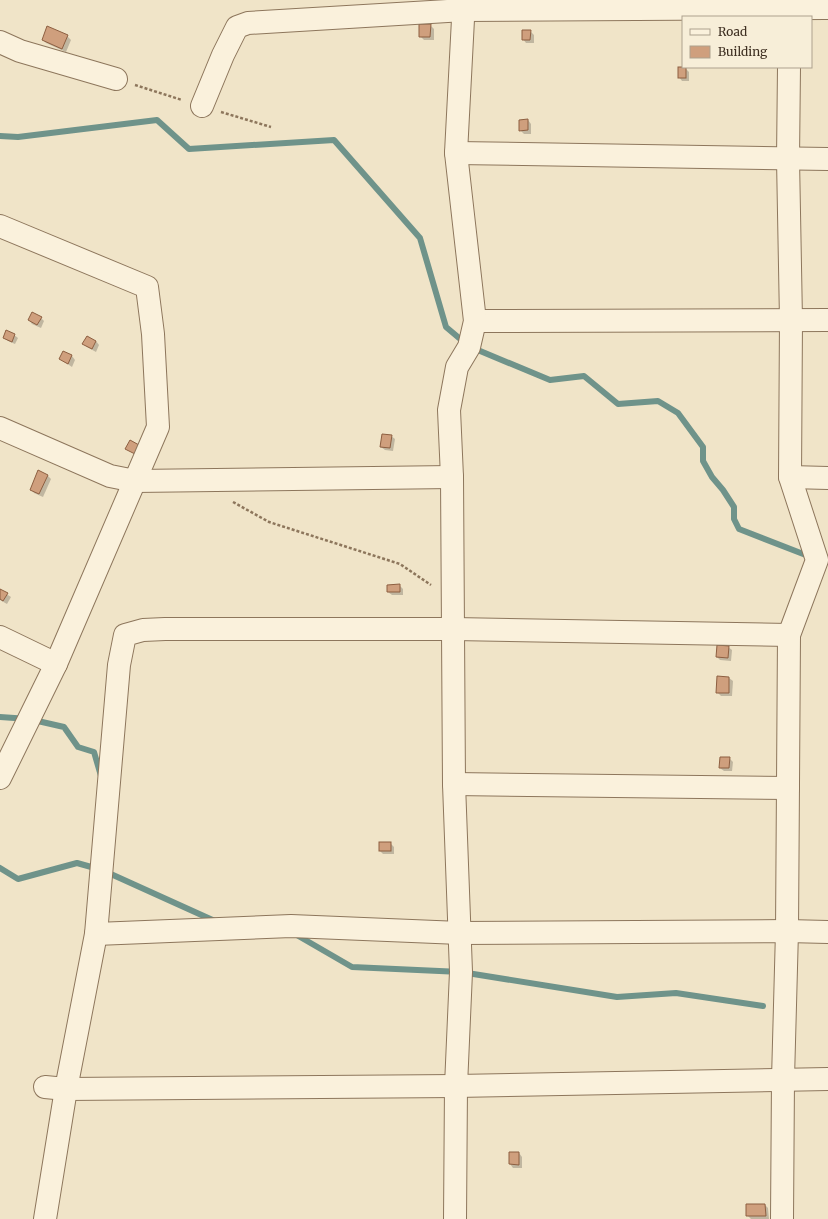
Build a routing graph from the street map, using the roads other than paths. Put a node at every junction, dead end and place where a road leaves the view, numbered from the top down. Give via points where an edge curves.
1 (464, 5) edge
2 (828, 8) edge
3 (790, 9) edge
4 (0, 42) edge
5 (789, 68) edge
6 (116, 79) dead end
7 (202, 106) dead end
8 (456, 153) junction
9 (788, 159) junction
10 (828, 159) edge
11 (0, 226) edge
12 (475, 320) junction
13 (791, 320) junction
14 (828, 320) edge
15 (0, 428) edge
16 (452, 477) junction
17 (790, 477) junction
18 (828, 478) edge
19 (135, 481) junction
20 (454, 629) junction
21 (789, 635) junction
22 (0, 637) edge
23 (56, 664) junction
24 (0, 778) edge
25 (454, 784) junction
26 (788, 788) junction
27 (787, 931) junction
28 (460, 932) junction
29 (828, 932) edge
30 (96, 934) junction
31 (783, 1079) junction
32 (828, 1079) edge
33 (456, 1086) junction
34 (55, 1088) junction
35 (45, 1219) edge
36 (455, 1219) edge
37 (782, 1219) edge

1 - 3 street
1 - 7 street via 248,23 237,27
1 - 8 street
2 - 3 street
4 - 6 street via 20,51
5 - 9 street
8 - 9 street
8 - 12 street
9 - 10 street
9 - 13 street
11 - 19 street via 147,288 153,334 158,427
12 - 13 street
12 - 16 street via 469,347 457,367 449,410
13 - 14 street
13 - 17 street
15 - 19 street via 110,476
16 - 19 street
16 - 20 street
17 - 18 street
17 - 21 street via 817,560
19 - 23 street
20 - 21 street
20 - 25 street
20 - 30 street via 165,629 143,630 125,635 119,665
21 - 26 street
22 - 23 street
23 - 24 street
25 - 26 street
25 - 28 street
26 - 27 street
27 - 28 street
27 - 29 street
27 - 31 street
28 - 30 street via 292,926
28 - 33 street via 461,972
30 - 34 street
31 - 32 street
31 - 33 street
31 - 37 street
33 - 34 street
33 - 36 street
34 - 35 street

